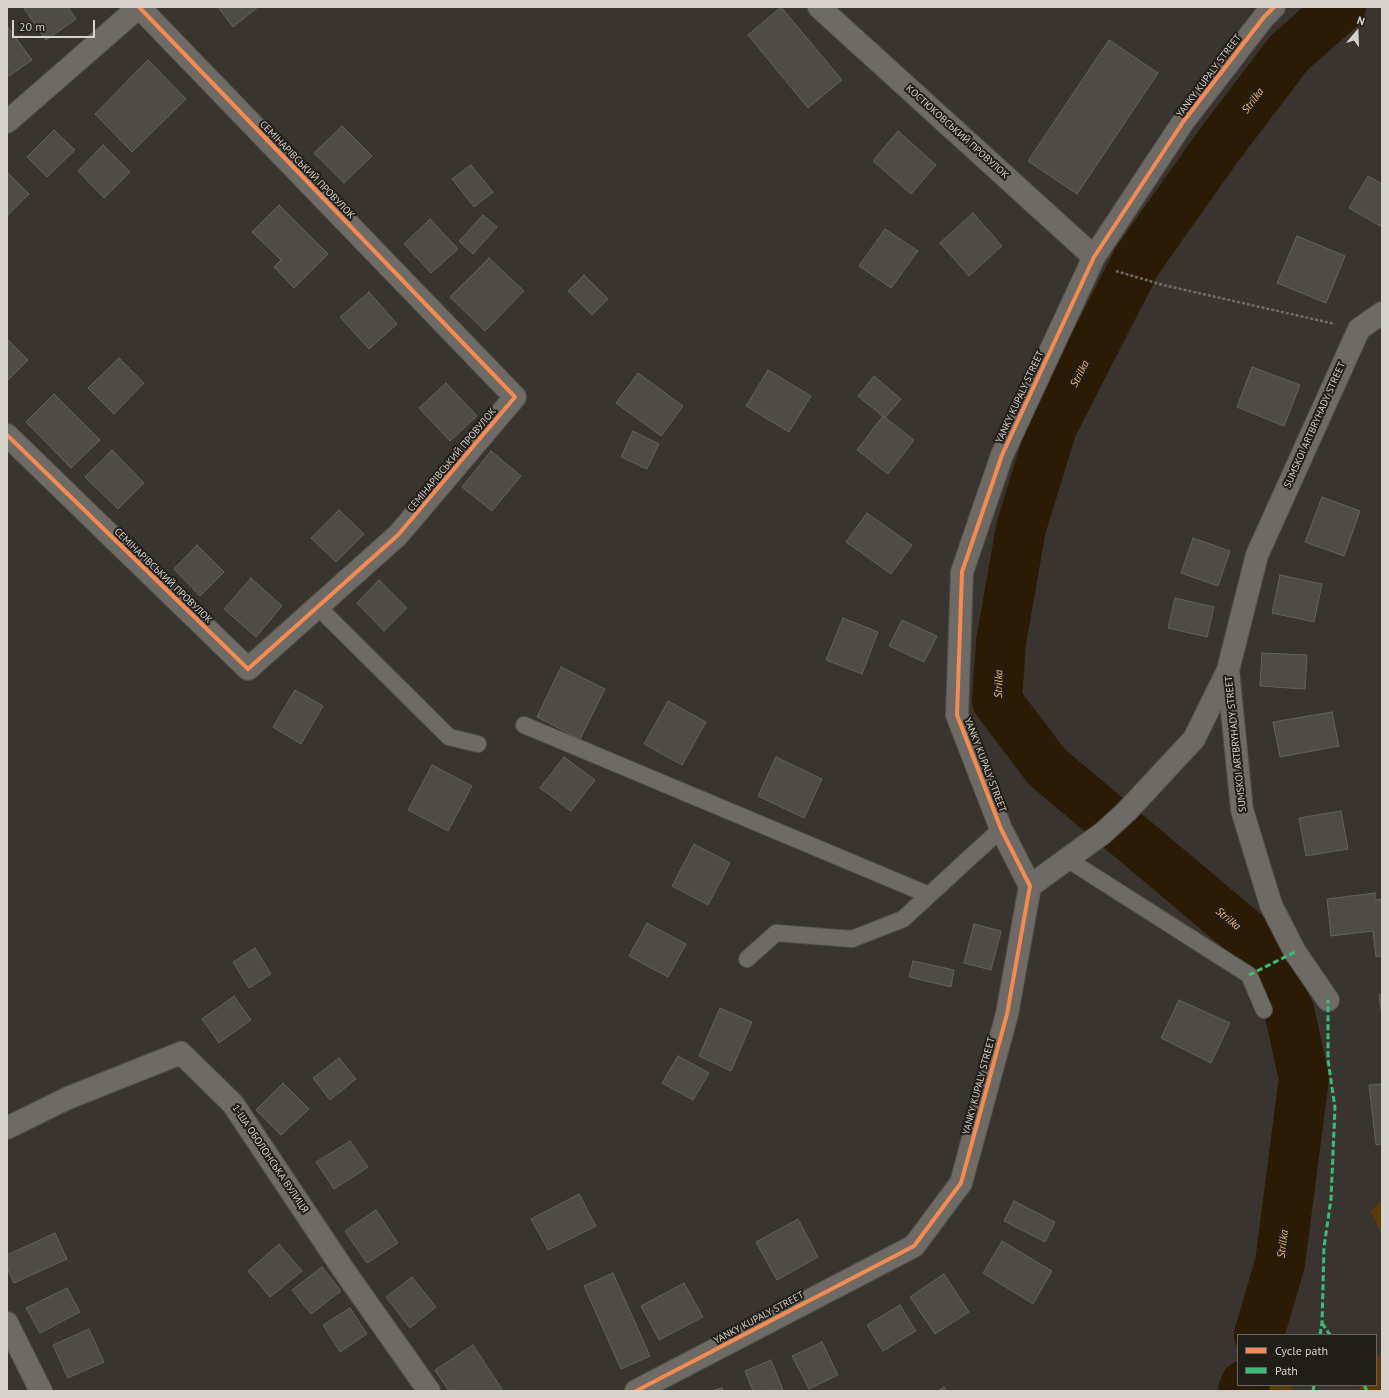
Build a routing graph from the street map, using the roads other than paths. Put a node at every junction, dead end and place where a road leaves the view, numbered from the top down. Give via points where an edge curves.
1 (139, 7) edge
2 (819, 7) edge
3 (1264, 10) edge
4 (7, 122) edge
5 (1094, 257) junction
6 (1382, 313) edge
7 (7, 435) edge
8 (318, 607) junction
9 (1228, 670) junction
10 (524, 725) dead end
11 (478, 744) dead end
12 (1001, 829) junction
13 (1066, 859) junction
14 (1030, 886) junction
15 (930, 895) junction
16 (747, 959) dead end
17 (1328, 1000) dead end
18 (1264, 1010) dead end
19 (7, 1128) edge
20 (7, 1324) edge
21 (41, 1391) edge
22 (429, 1391) edge
23 (636, 1391) edge

1 - 4 street
1 - 8 street, СЕМІНАРІВСЬКИЙ ПРОВУЛОК via 515,398 398,535
2 - 5 street, КОСТЮКОВСЬКИЙ ПРОВУЛОК
3 - 5 street, YANKY KUPALY STREET via 1184,122
5 - 12 street, YANKY KUPALY STREET via 1002,455 962,572 957,715
6 - 9 street, SUMSKOI ARTBRYHADY STREET via 1359,329 1257,555
7 - 8 street, СЕМІНАРІВСЬКИЙ ПРОВУЛОК via 248,669
8 - 11 lane via 449,737
9 - 13 street via 1194,740 1127,811 1103,833
9 - 17 street, SUMSKOI ARTBRYHADY STREET via 1242,810 1271,905 1295,952
10 - 15 lane
12 - 14 street, YANKY KUPALY STREET
12 - 15 lane
13 - 14 street
13 - 18 lane via 1248,975
14 - 23 street, YANKY KUPALY STREET via 1007,1014 961,1183 914,1246
15 - 16 lane via 903,919 852,939 776,933
19 - 22 street, 1-ША ОБОЛОНСЬКА ВУЛИЦЯ via 68,1098 181,1052 233,1104 343,1269
20 - 21 street

